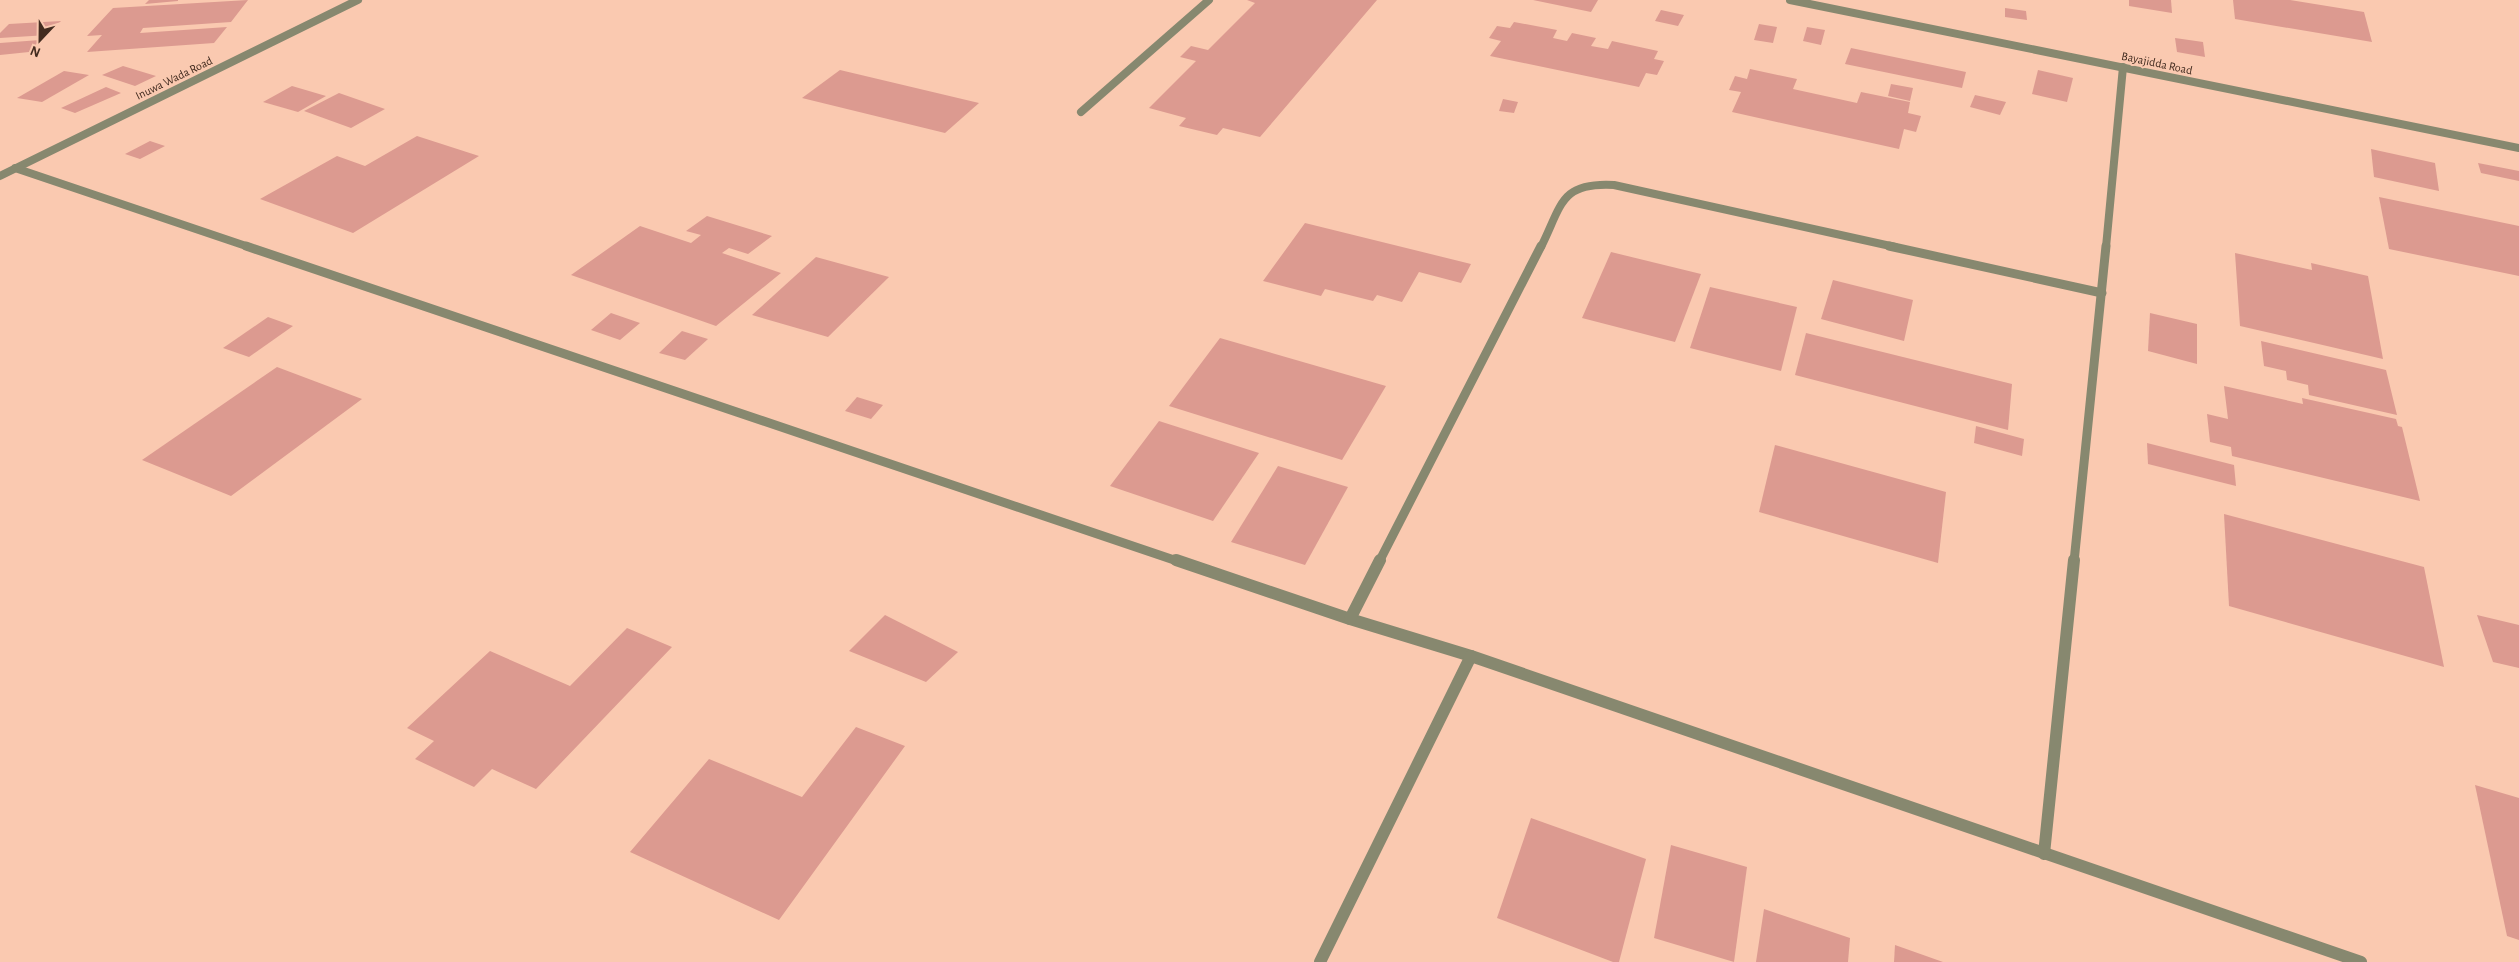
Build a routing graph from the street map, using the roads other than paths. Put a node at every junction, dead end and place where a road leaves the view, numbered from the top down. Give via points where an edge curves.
1 (358, 0) edge
2 (1208, 0) edge
3 (1790, 0) edge
4 (2123, 67) junction
5 (1081, 112) dead end
6 (2519, 148) edge
7 (15, 168) junction
8 (0, 176) edge
9 (2102, 293) junction
10 (1350, 619) junction
11 (1471, 656) junction
12 (2044, 854) junction
13 (1320, 962) edge
14 (2362, 962) edge

1 - 7 street, Inuwa Wada Road
2 - 5 street
3 - 4 street, Bayajidda Road
4 - 6 street, Bayajidda Road
4 - 9 street
7 - 8 street, Inuwa Wada Road
7 - 10 street
9 - 10 street via 1614,185 1592,183 1577,187 1568,194
9 - 12 street
10 - 11 street
11 - 12 street
11 - 13 street
12 - 14 street

